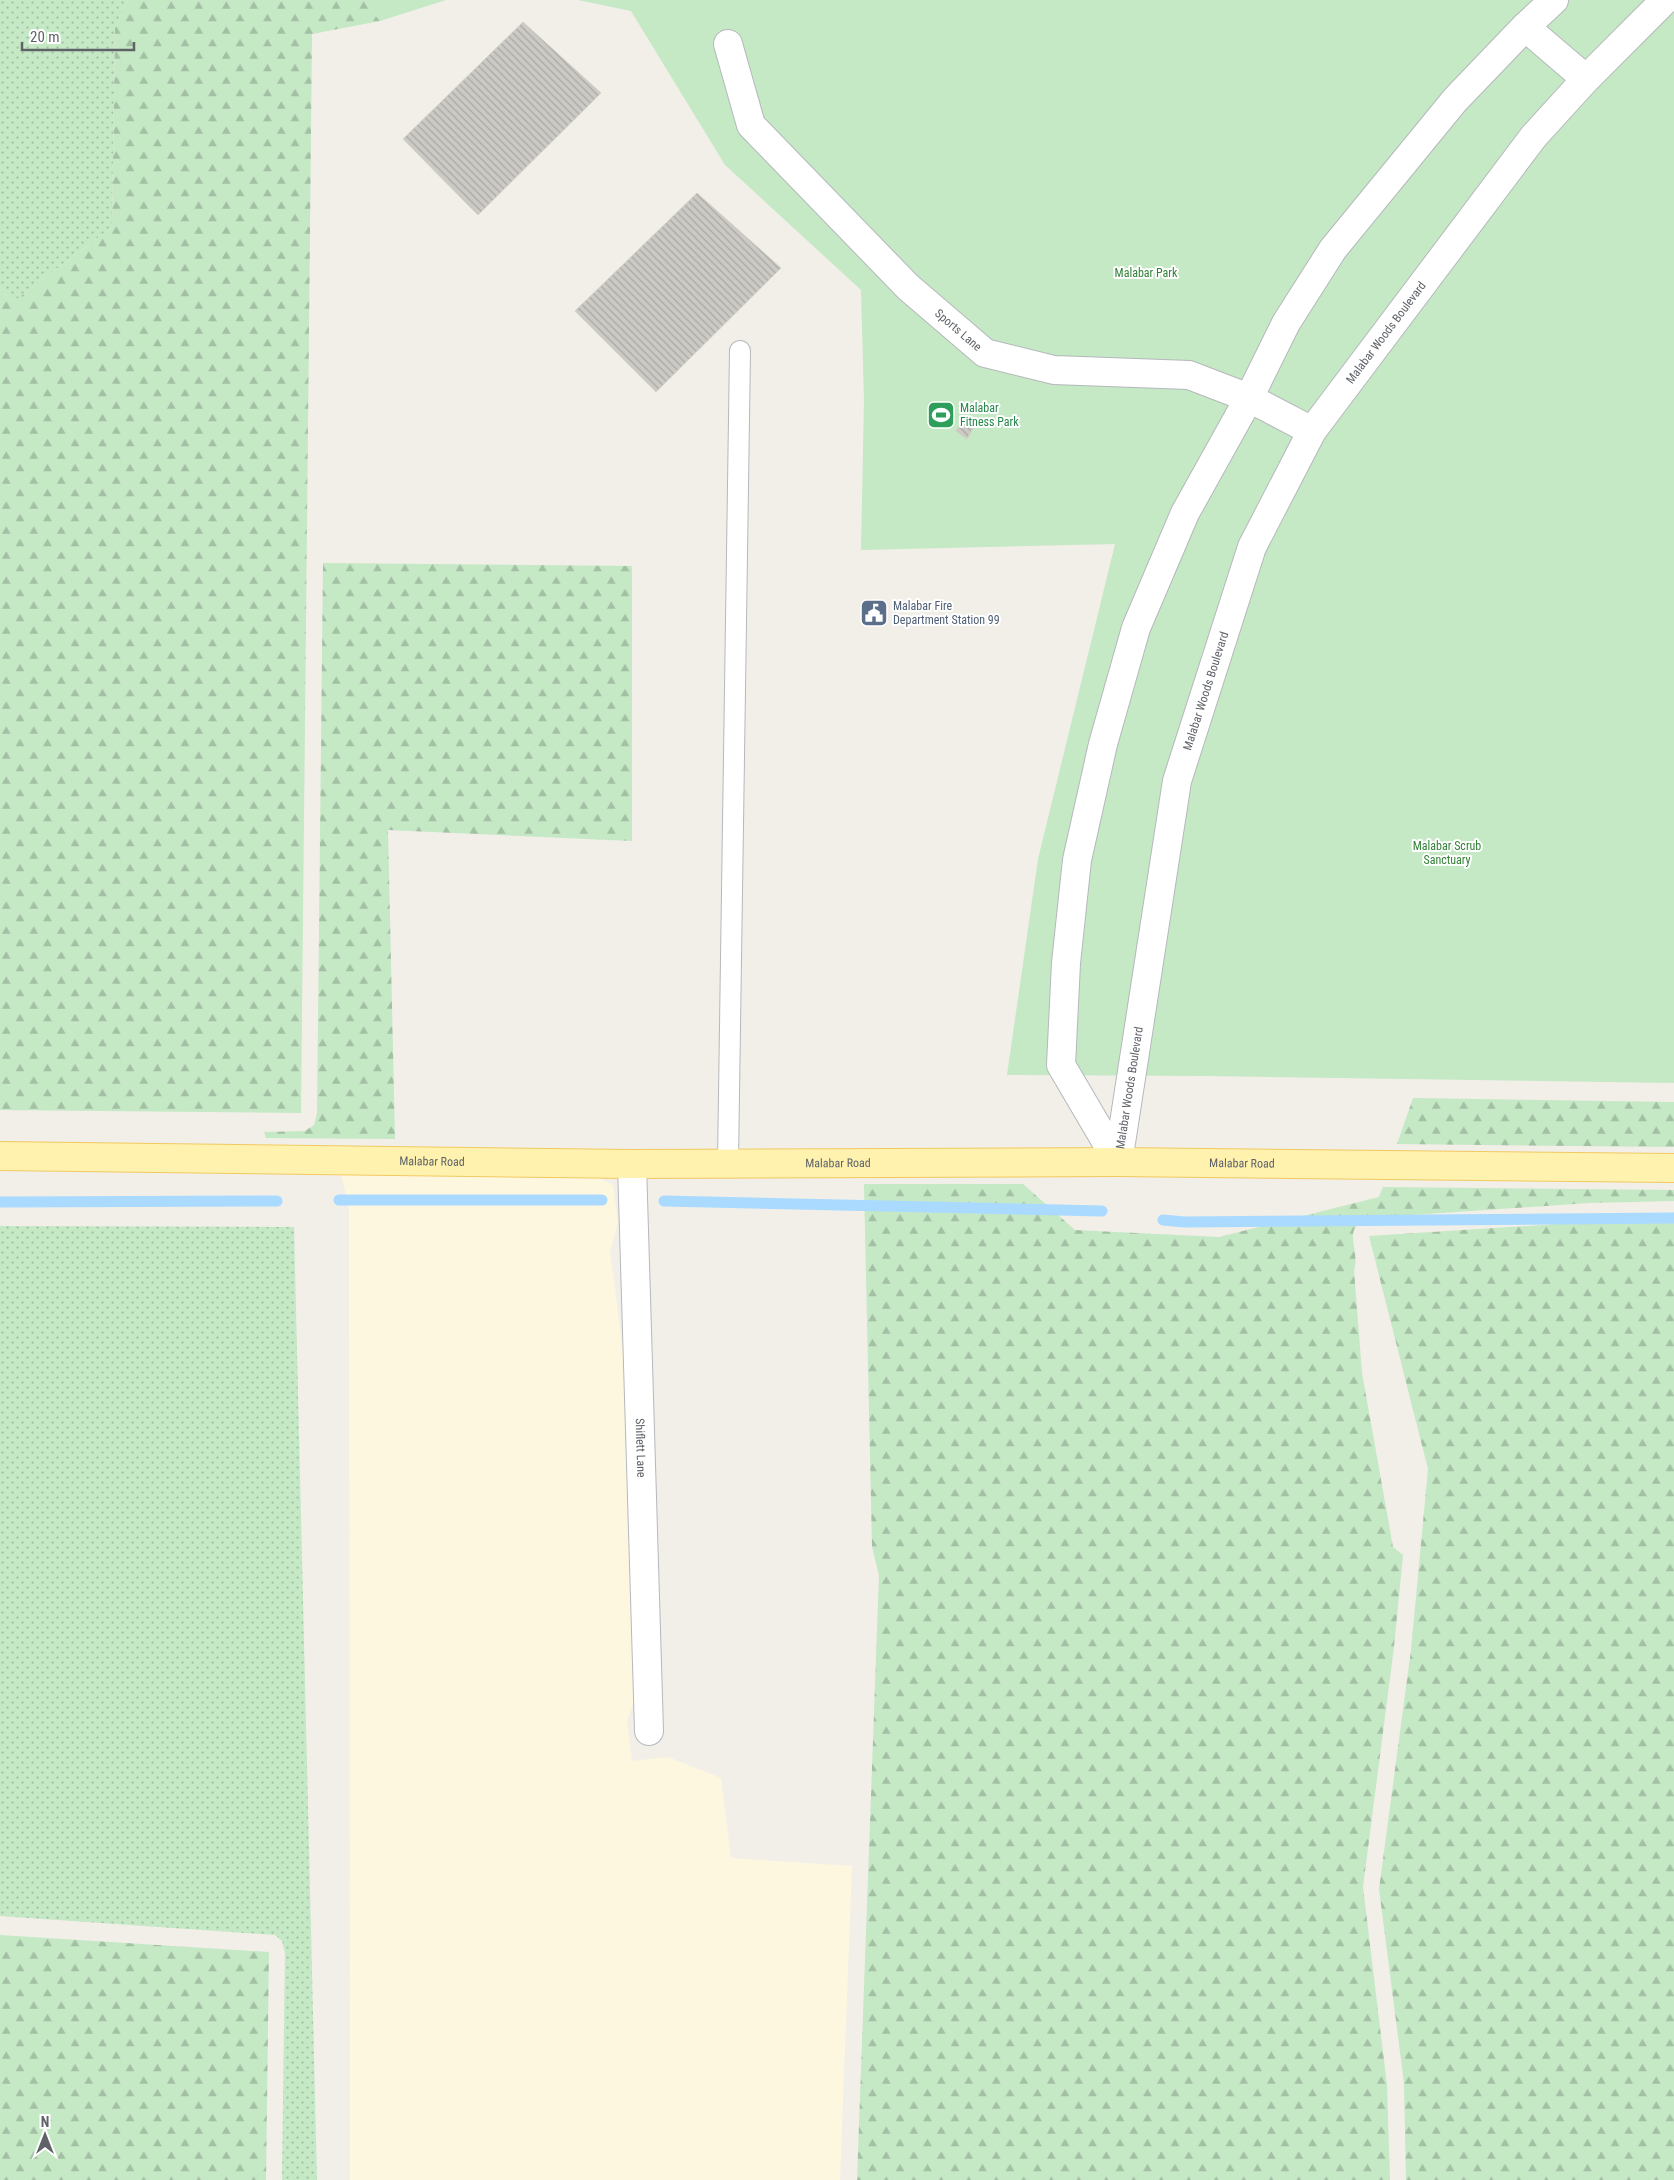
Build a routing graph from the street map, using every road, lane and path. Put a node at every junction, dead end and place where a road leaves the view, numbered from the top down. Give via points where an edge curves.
1 (1554, 0) edge
2 (1665, 0) edge
3 (1525, 27) junction
4 (728, 44) dead end
5 (1586, 79) junction
6 (740, 351) dead end
7 (1249, 398) junction
8 (1312, 431) junction
9 (0, 1156) edge
10 (728, 1162) junction
11 (1118, 1162) junction
12 (632, 1164) junction
13 (1674, 1168) edge
14 (649, 1731) dead end

1 - 3 street, Malabar Woods Boulevard
2 - 5 street, Malabar Woods Boulevard
3 - 5 street
3 - 7 street, Malabar Woods Boulevard via 1455,100 1333,249 1286,323
4 - 7 street, Sports Lane via 751,125 908,287 985,353 1054,370 1189,375
5 - 8 street, Malabar Woods Boulevard via 1534,136
6 - 10 lane
7 - 8 street, Sports Lane
7 - 11 street, Malabar Woods Boulevard via 1185,513 1136,628 1103,744 1077,860 1066,963 1061,1065
8 - 11 street, Malabar Woods Boulevard via 1252,547 1177,781
9 - 12 main road, Malabar Road
10 - 11 main road, Malabar Road
10 - 12 main road, Malabar Road
11 - 13 main road, Malabar Road
12 - 14 street, Shiflett Lane

